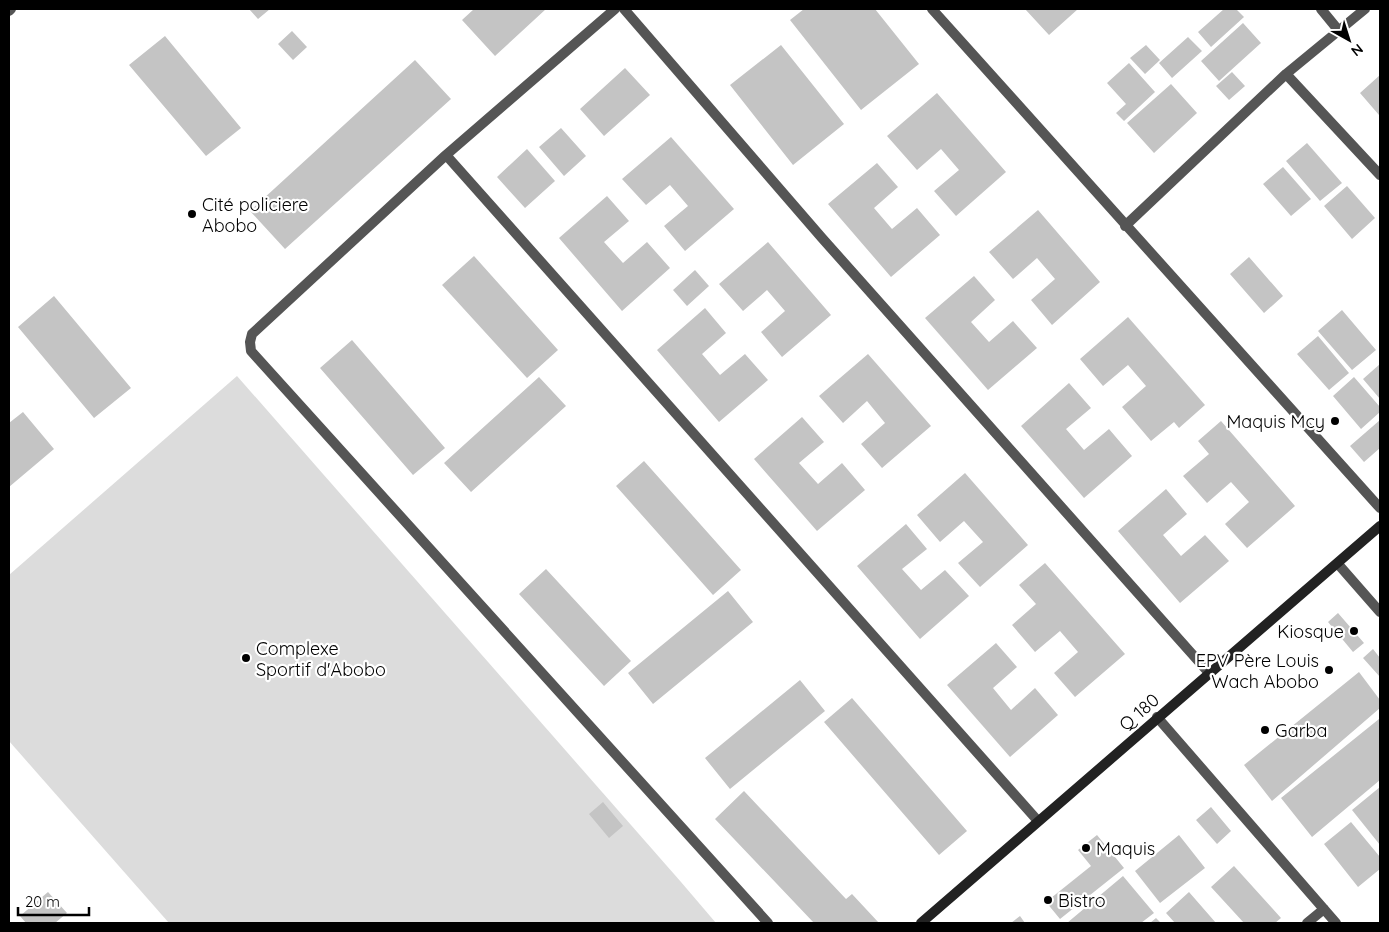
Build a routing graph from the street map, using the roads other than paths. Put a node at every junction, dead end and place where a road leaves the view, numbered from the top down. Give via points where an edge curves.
1 (615, 9) edge
2 (624, 9) edge
3 (932, 9) edge
4 (1321, 9) edge
5 (1365, 9) edge
6 (1339, 31) junction
7 (1286, 74) junction
8 (446, 155) junction
9 (1380, 174) edge
10 (1125, 226) junction
11 (1380, 508) edge
12 (1380, 526) edge
13 (1338, 564) junction
14 (1380, 612) edge
15 (1209, 673) junction
16 (1157, 718) junction
17 (1038, 822) junction
18 (1324, 909) junction
19 (768, 923) edge
20 (921, 923) edge
21 (1307, 923) edge
22 (1336, 923) edge

1 - 8 street
2 - 15 street via 822,238
3 - 10 street
4 - 6 street
5 - 6 street
6 - 7 street
7 - 9 street
7 - 10 street
8 - 17 street
8 - 19 street via 252,334 252,351
10 - 11 street
12 - 13 street, Q 180
13 - 14 street
13 - 15 street, Q 180
15 - 16 street, Q 180
16 - 17 street, Q 180
16 - 18 street
17 - 20 street, Q 180
18 - 21 street
18 - 22 street

